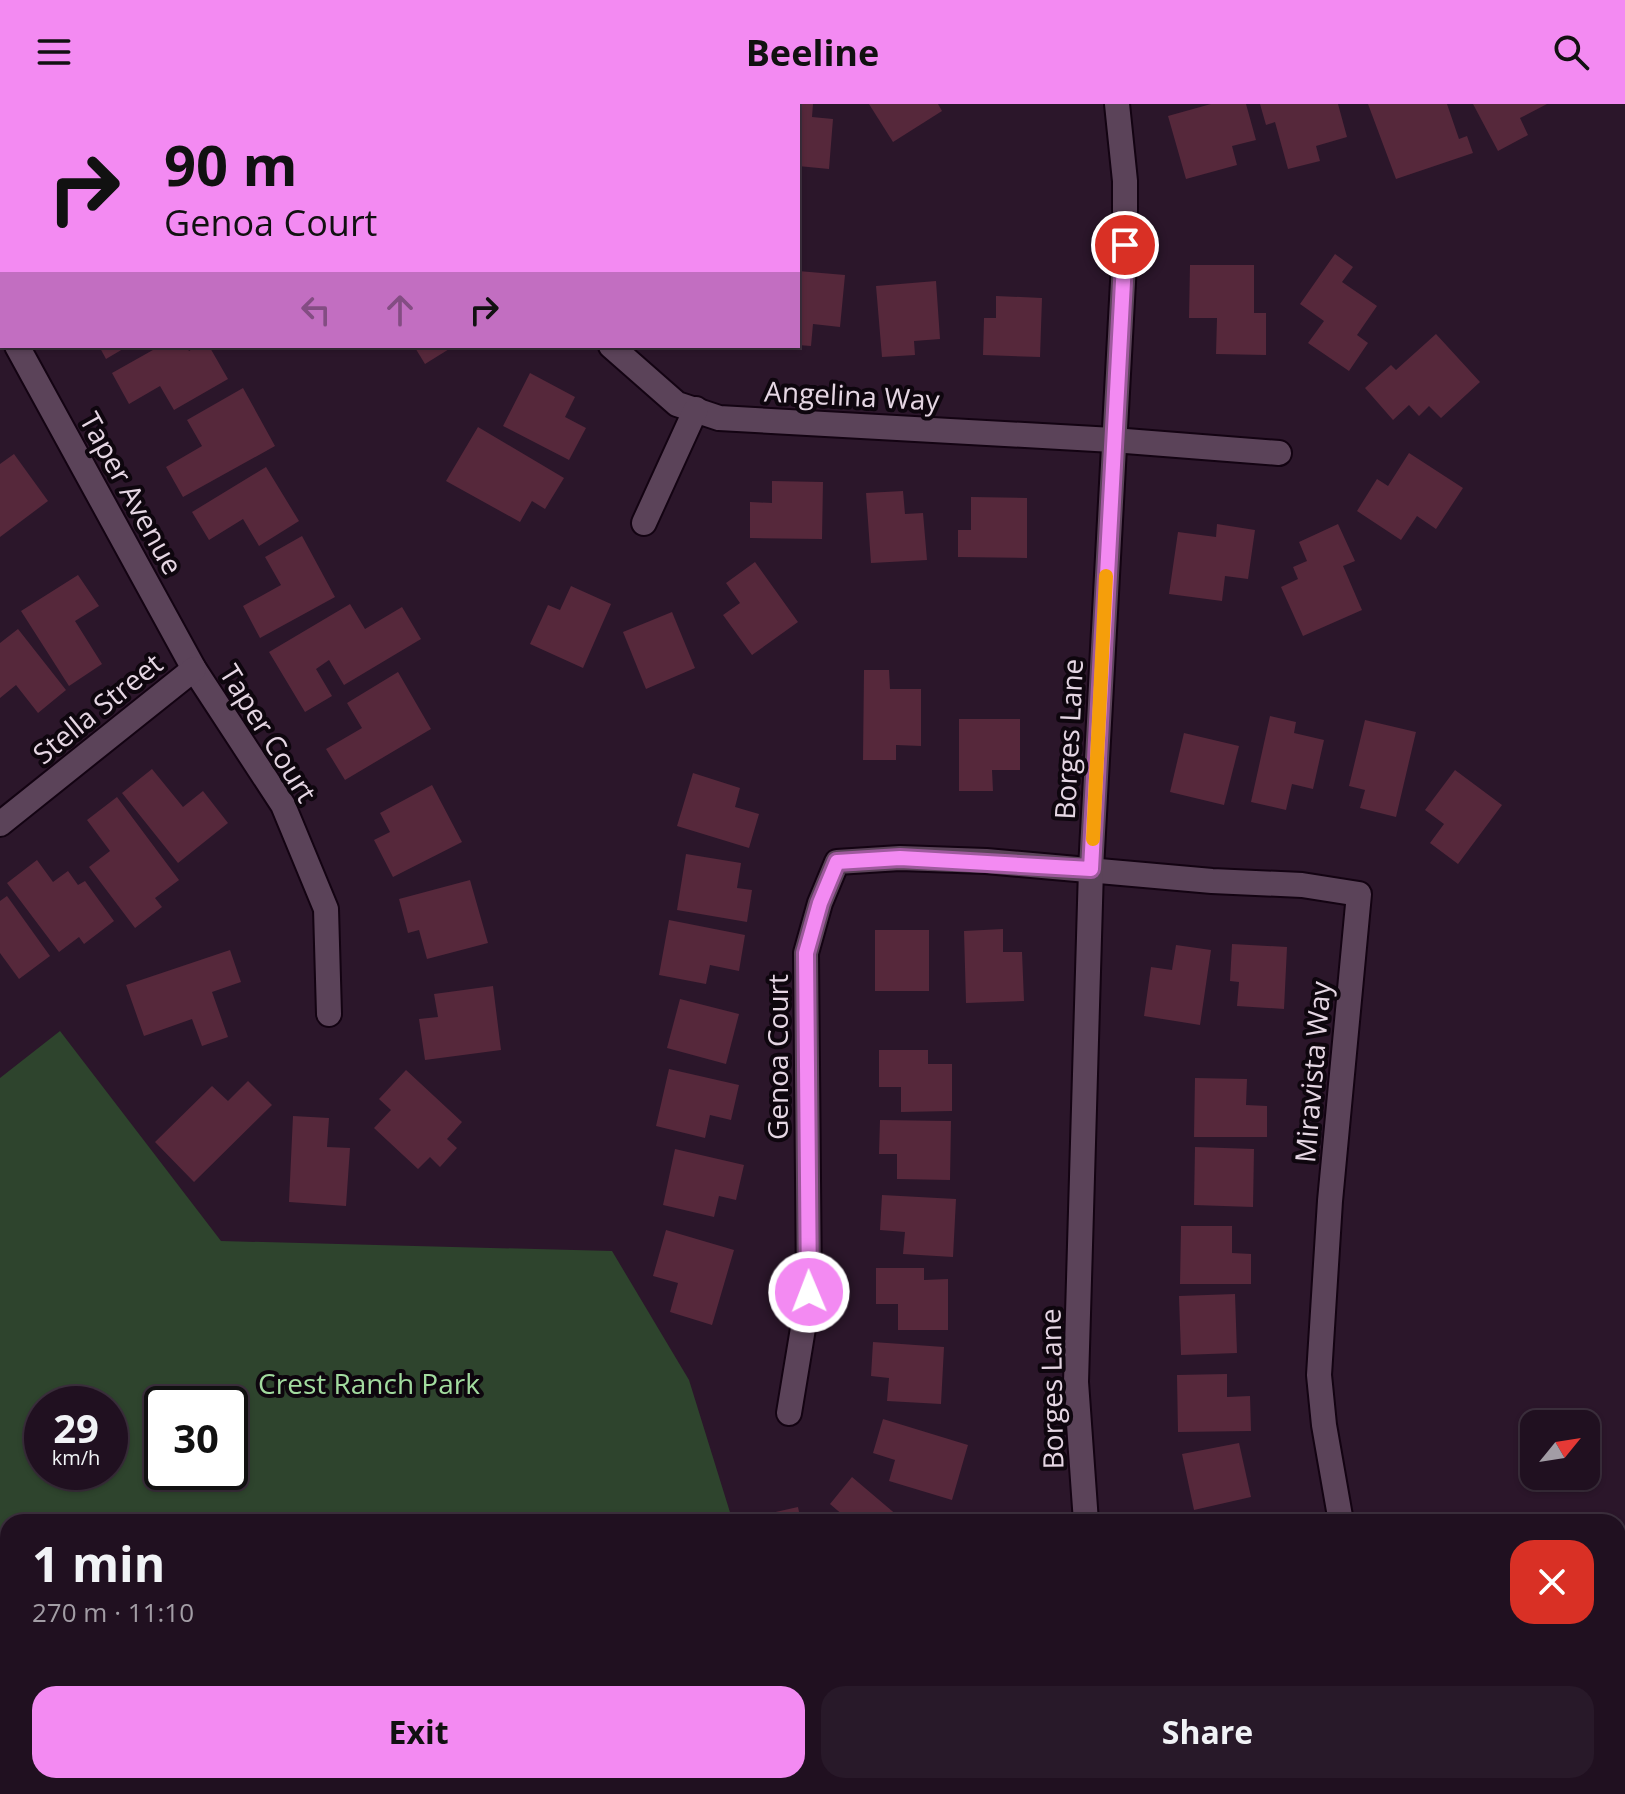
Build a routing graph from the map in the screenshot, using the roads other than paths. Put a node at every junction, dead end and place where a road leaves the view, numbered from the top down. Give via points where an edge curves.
1 (1117, 104) edge
2 (18, 348) edge
3 (613, 348) edge
4 (696, 409) junction
5 (1113, 440) junction
6 (1279, 453) dead end
7 (644, 523) dead end
8 (194, 669) junction
9 (0, 824) edge
10 (1091, 869) junction
11 (329, 1014) dead end
12 (789, 1413) dead end
13 (1085, 1514) edge
14 (1340, 1514) edge

1 - 5 street, Borges Lane via 1125,245
2 - 8 street, Taper Avenue
3 - 4 street, Angelina Way via 677,404
4 - 5 street, Angelina Way via 719,418
4 - 7 street
5 - 6 street, Angelina Way
5 - 10 street, Borges Lane
8 - 9 street, Stella Street
8 - 11 street, Taper Court via 283,805 326,909
10 - 12 street, Genoa Court via 900,858 837,862 806,953 809,1292
10 - 13 street, Borges Lane via 1076,1382
10 - 14 street, Miravista Way via 1359,894 1319,1375

